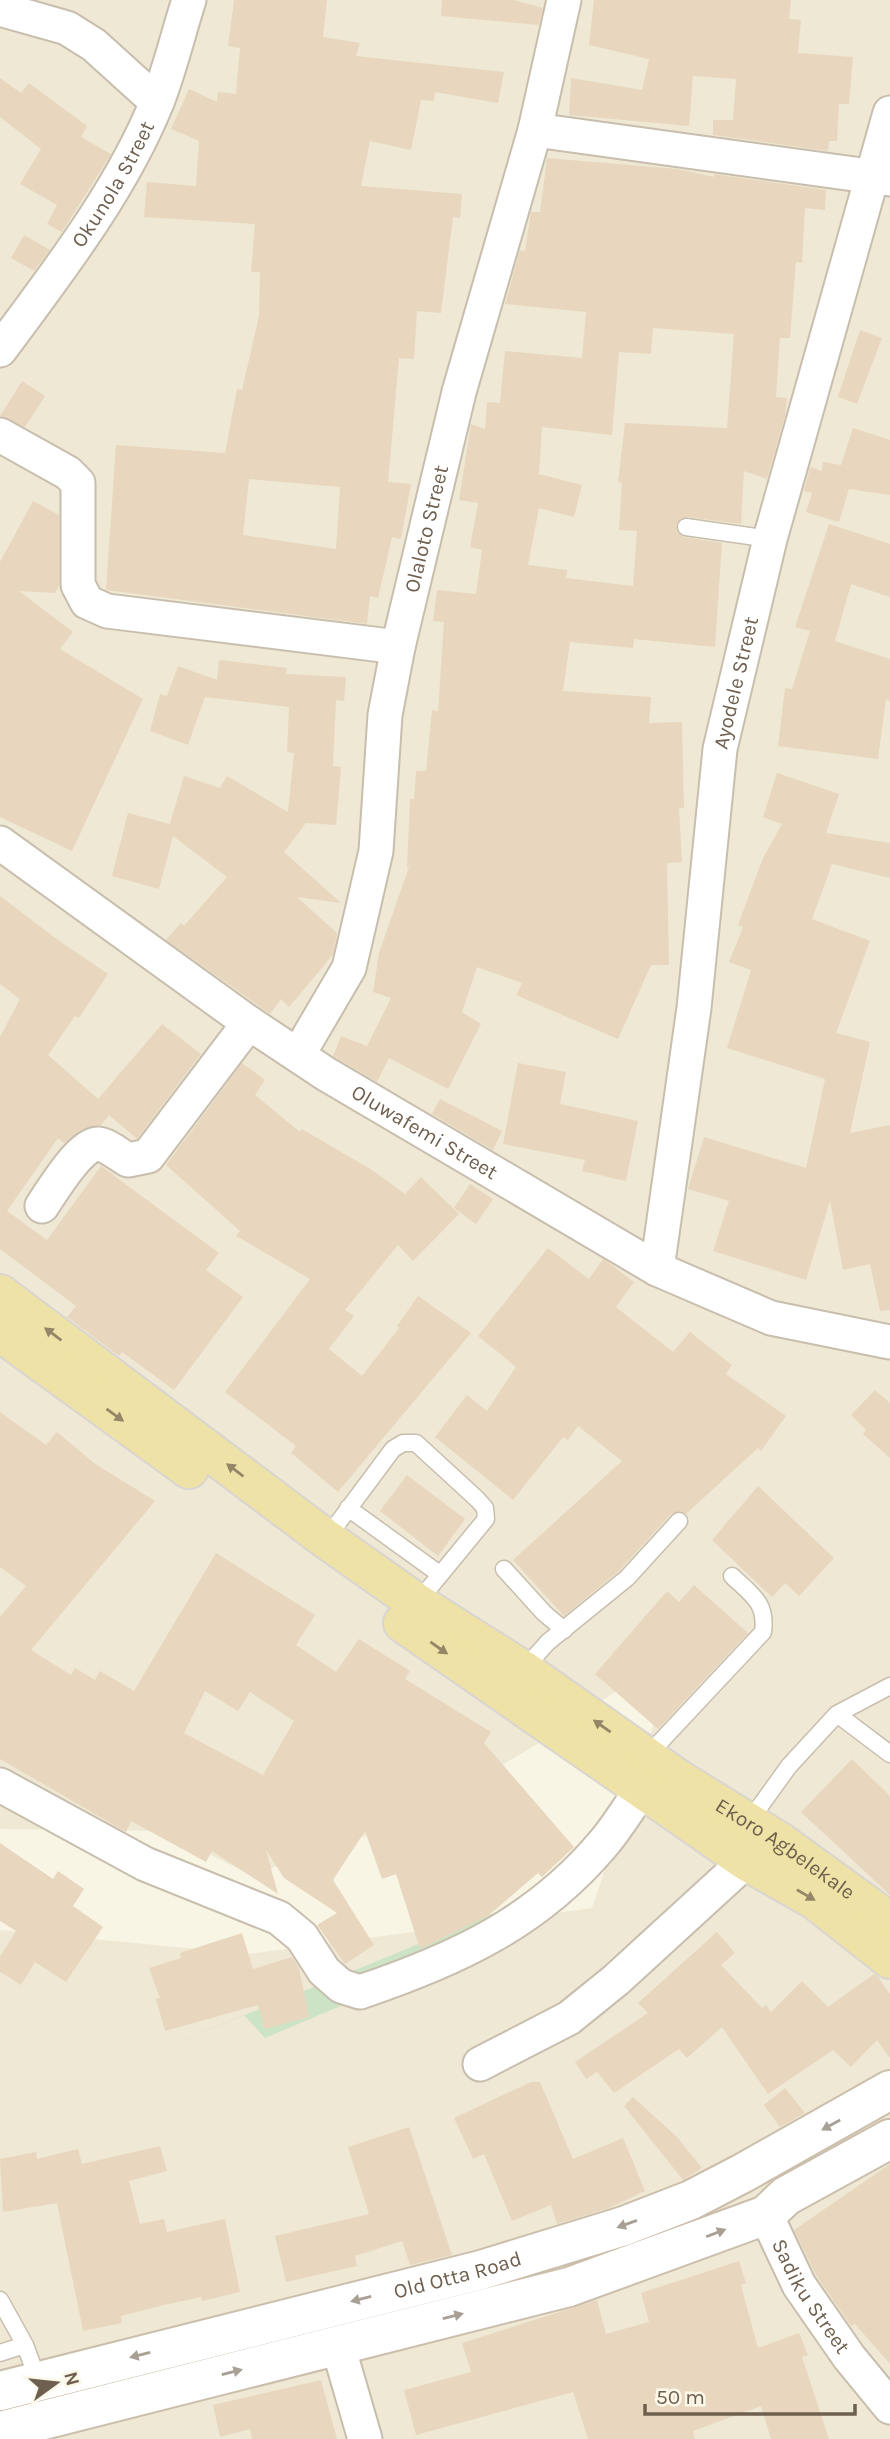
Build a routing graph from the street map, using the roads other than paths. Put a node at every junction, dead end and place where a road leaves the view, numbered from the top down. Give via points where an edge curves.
1 (189, 0) edge
2 (564, 0) edge
3 (0, 9) edge
4 (157, 102) junction
5 (890, 113) edge
6 (535, 130) junction
7 (881, 177) edge
8 (0, 350) edge
9 (0, 435) edge
10 (686, 527) dead end
11 (770, 539) junction
12 (398, 648) junction
13 (0, 843) edge
14 (249, 1023) junction
15 (298, 1055) junction
16 (42, 1206) dead end
17 (657, 1269) junction
18 (0, 1294) edge
19 (0, 1332) edge
20 (890, 1342) edge
21 (348, 1508) junction
22 (679, 1521) dead end
23 (326, 1539) junction
24 (504, 1569) dead end
25 (732, 1576) dead end
26 (428, 1588) junction
27 (564, 1630) junction
28 (523, 1670) junction
29 (890, 1686) edge
30 (838, 1714) junction
31 (890, 1754) edge
32 (659, 1783) junction
33 (0, 1785) edge
34 (736, 1835) junction
35 (890, 1922) edge
36 (890, 1959) edge
37 (480, 2064) dead end
38 (890, 2090) edge
39 (890, 2139) edge
40 (765, 2215) junction
41 (0, 2300) edge
42 (25, 2345) junction
43 (338, 2346) junction
44 (0, 2353) edge
45 (38, 2380) junction
46 (0, 2391) edge
47 (890, 2407) edge
48 (0, 2431) edge
49 (365, 2439) edge

1 - 4 street, Okunola Street
2 - 6 street, Olaloto Street
3 - 4 street via 67,28 94,45
4 - 8 street, Okunola Street via 72,251
5 - 7 street, Ayodele Street
6 - 7 street
6 - 12 street, Olaloto Street via 458,392
7 - 11 street, Ayodele Street
9 - 12 street via 68,472 78,483 78,585 88,602 107,611
10 - 11 lane
11 - 17 street, Ayodele Street via 720,749 694,1008
12 - 15 street, Olaloto Street via 385,715 376,851 364,911 349,968
13 - 14 street, Oluwafemi Street
14 - 15 street, Oluwafemi Street
14 - 16 street via 148,1156 128,1160 102,1144 91,1145 80,1153
15 - 17 street, Oluwafemi Street
17 - 20 street, Oluwafemi Street via 771,1318
23 -> 18 main road
19 -> 32 main road via 443,1651
21 - 23 lane
21 - 26 lane
21 - 26 lane via 393,1449 403,1443 416,1444 485,1508 486,1519
22 - 27 lane via 627,1578
23 - 26 main road
24 - 27 lane
25 - 32 lane via 758,1601 765,1615 763,1632
26 - 28 main road
27 - 28 lane
32 -> 28 main road
29 - 30 lane
30 - 31 lane
30 - 34 lane via 789,1766
32 - 33 street via 549,1898 488,1940 360,1992 341,1986 324,1971 302,1937 279,1917 145,1864
32 - 34 main road, Ekoro Agbelekale
34 - 35 main road, Ekoro Agbelekale via 839,1882
34 -> 36 main road
34 - 37 street via 625,1971 569,2018
38 -> 45 main road, Old Otta Road via 743,2174 624,2226 481,2270
39 - 40 main road, Old Otta Road via 786,2196
43 -> 40 main road, Old Otta Road via 569,2287
40 - 47 street, Sadiku Street via 799,2285
41 - 42 lane
42 - 44 lane
42 - 45 lane
48 -> 43 main road, Old Otta Road
43 - 49 street
45 - 46 main road, Old Otta Road

